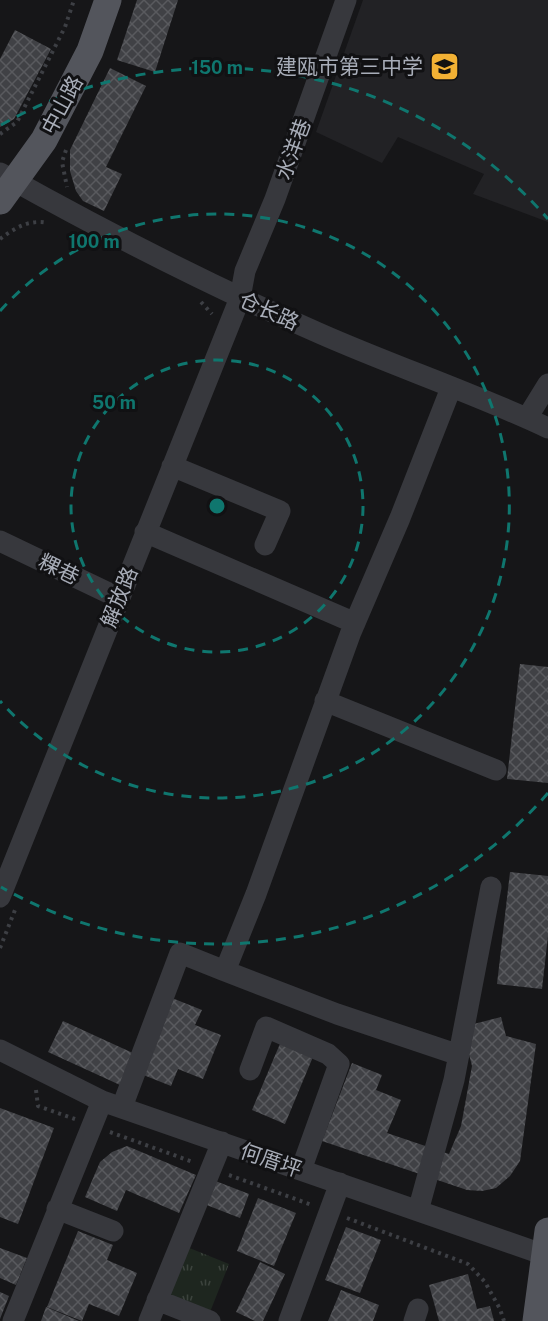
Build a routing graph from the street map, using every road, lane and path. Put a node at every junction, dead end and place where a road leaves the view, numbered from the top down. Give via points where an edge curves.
1 (74, 0) edge
2 (88, 0) edge
3 (108, 0) edge
4 (346, 0) edge
5 (0, 134) edge
6 (66, 148) dead end
7 (4, 185) edge
8 (69, 190) dead end
9 (55, 225) dead end
10 (0, 239) edge
11 (198, 300) dead end
12 (237, 304) junction
13 (214, 324) dead end
14 (548, 384) edge
15 (451, 388) junction
16 (527, 418) junction
17 (548, 428) edge
18 (172, 466) junction
19 (145, 532) junction
20 (265, 545) dead end
21 (2, 547) edge
22 (119, 598) junction
23 (355, 622) junction
24 (326, 701) junction
25 (496, 770) dead end
26 (491, 887) dead end
27 (0, 897) edge
28 (225, 971) junction
29 (0, 1050) edge
30 (459, 1055) junction
31 (250, 1070) dead end
32 (35, 1080) dead end
33 (112, 1104) junction
34 (92, 1125) junction
35 (222, 1142) junction
36 (211, 1168) junction
37 (301, 1170) junction
38 (340, 1183) junction
39 (57, 1209) junction
40 (418, 1211) junction
41 (329, 1212) junction
42 (113, 1231) dead end
43 (547, 1248) edge
44 (157, 1300) junction
45 (13, 1321) edge
46 (148, 1321) edge
47 (210, 1321) edge
48 (289, 1321) edge
49 (504, 1321) edge
50 (536, 1321) edge

1 - 5 path via 65,27 17,122
2 - 7 main road, 中山路 via 74,40
3 - 7 main road, 中山路 via 90,51 44,140
4 - 12 street, 水洋巷 via 245,271
6 - 8 path via 62,162
7 - 12 street, 仓长路
9 - 10 path via 30,222
11 - 13 path via 212,313
12 - 15 street, 仓长路
12 - 18 street, 解放路
14 - 16 street
15 - 16 street, 仓长路
15 - 23 street
16 - 17 street, 仓长路
18 - 19 street, 解放路
18 - 20 street via 280,511
19 - 22 street, 解放路
19 - 23 street
21 - 22 street, 粿巷
22 - 27 street, 解放路
23 - 24 street
24 - 25 street
24 - 28 street
26 - 30 street
28 - 30 street
28 - 33 street via 180,953
29 - 33 street, 何厝坪
30 - 40 street
31 - 37 street via 266,1027 328,1054 339,1065
32 - 34 path via 38,1106
33 - 34 street
33 - 35 street, 何厝坪
34 - 36 path
34 - 39 street
35 - 36 street
35 - 37 street, 何厝坪
36 - 41 path
36 - 44 street
37 - 38 street, 何厝坪
38 - 40 street, 何厝坪
38 - 41 street
39 - 42 street
39 - 45 street
40 - 43 street, 何厝坪
41 - 48 street
41 - 49 path via 468,1264 484,1282
43 - 50 main road
44 - 46 street
44 - 47 street

